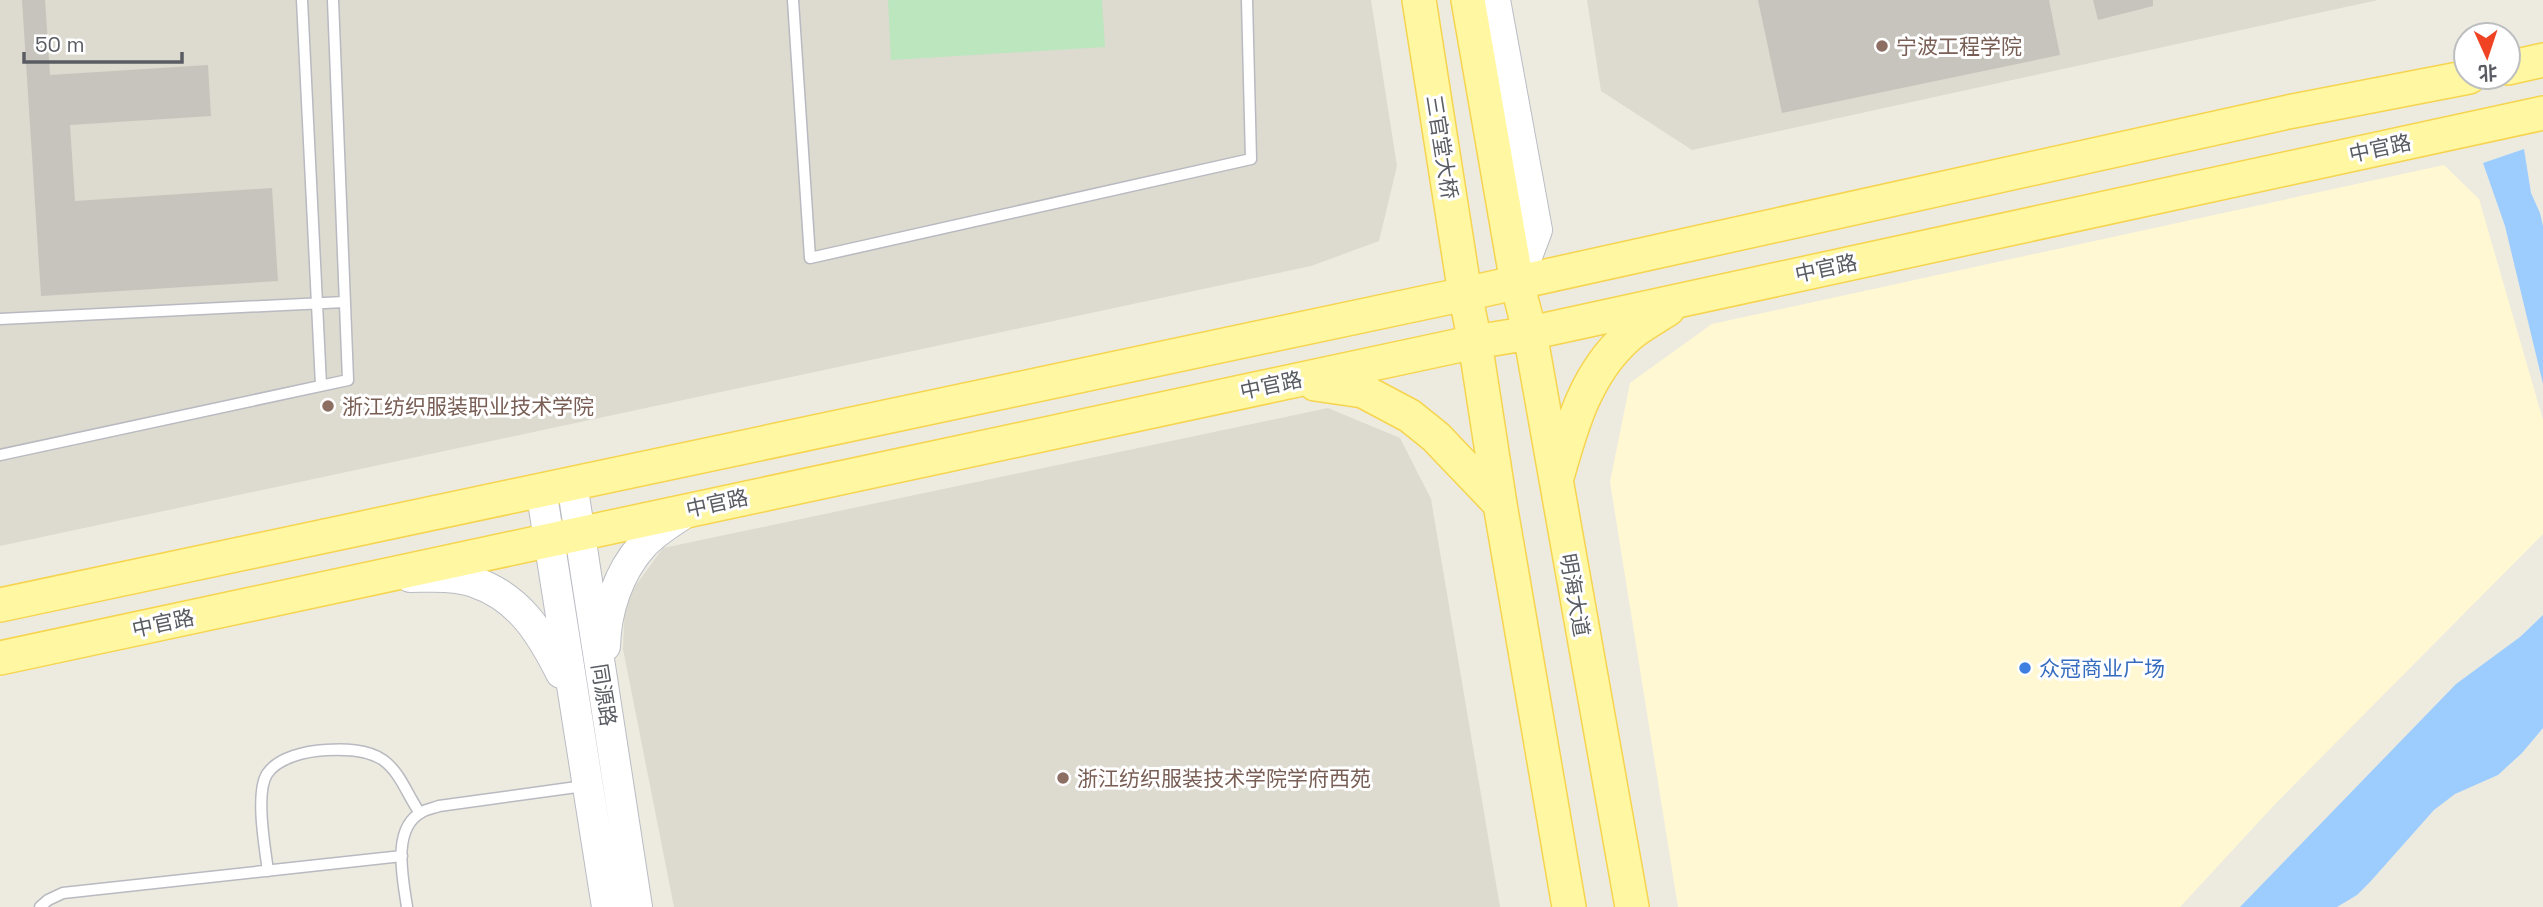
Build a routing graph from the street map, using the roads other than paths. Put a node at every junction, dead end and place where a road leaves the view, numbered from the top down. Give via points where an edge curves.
1 (302, 0) edge
2 (333, 0) edge
3 (793, 0) edge
4 (1247, 0) edge
5 (1419, 0) edge
6 (1468, 0) edge
7 (1495, 0) edge
8 (2543, 60) edge
9 (2522, 65) edge
10 (2452, 80) edge
11 (2543, 113) edge
12 (1517, 283) junction
13 (1465, 295) junction
14 (1683, 299) junction
15 (344, 302) junction
16 (317, 303) junction
17 (0, 319) edge
18 (1530, 333) junction
19 (1475, 342) junction
20 (1292, 381) junction
21 (321, 385) junction
22 (0, 455) edge
23 (1555, 483) junction
24 (556, 486) junction
25 (1500, 504) junction
26 (691, 509) junction
27 (563, 536) junction
28 (381, 577) junction
29 (0, 605) edge
30 (0, 658) edge
31 (603, 692) junction
32 (573, 699) junction
33 (587, 786) junction
34 (420, 813) junction
35 (402, 856) junction
36 (268, 871) junction
37 (40, 907) edge
38 (407, 907) edge
39 (607, 907) edge
40 (637, 907) edge
41 (1569, 907) edge
42 (1632, 907) edge

1 - 16 lane
2 - 15 lane
3 - 4 lane via 810,258 1251,159
5 - 13 main road, 三官堂大桥
6 - 12 main road
7 - 12 street via 1537,230
8 - 9 main road
10 - 12 main road via 2288,112
11 - 14 main road, 中官路
12 - 13 main road
12 - 18 main road, 明海大道
13 - 19 main road
13 - 24 main road
14 - 18 main road, 中官路
14 - 23 main road via 1628,336 1602,365 1576,413
15 - 16 lane
15 - 21 lane via 348,380
16 - 17 lane
16 - 21 lane
18 - 19 main road, 中官路
18 - 23 main road, 明海大道
19 - 20 main road, 中官路
19 - 25 main road
20 - 25 main road via 1363,391 1410,416
20 - 26 main road, 中官路
21 - 22 lane
23 - 42 main road, 明海大道
24 - 27 street, 同源路
24 - 29 main road
25 - 41 main road
26 - 27 main road, 中官路
26 - 31 street via 641,547 621,580 606,620
27 - 28 main road, 中官路
27 - 31 street, 同源路
27 - 32 street, 同源路
28 - 30 main road, 中官路
28 - 32 street via 473,581 506,598 528,616
31 - 40 street, 同源路
32 - 33 street, 同源路
33 - 34 lane via 439,806
33 - 39 street, 同源路
34 - 35 lane via 407,826
34 - 36 lane via 398,774 381,759 349,749 310,751 291,758 267,775 261,801
35 - 36 lane
35 - 38 lane
36 - 37 lane via 63,893

